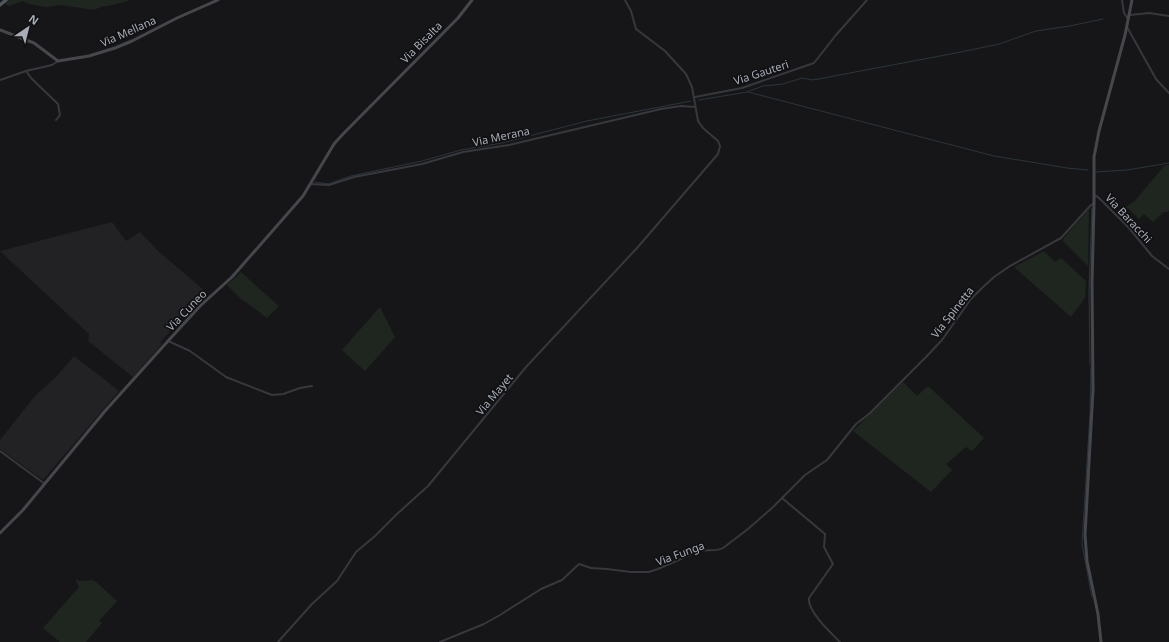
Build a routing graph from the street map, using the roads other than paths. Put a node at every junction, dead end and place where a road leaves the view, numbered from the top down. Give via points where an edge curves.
1 (6, 0) edge
2 (218, 0) edge
3 (472, 0) edge
4 (625, 0) edge
5 (866, 0) edge
6 (1122, 0) edge
7 (1132, 0) edge
8 (0, 5) edge
9 (1130, 15) junction
10 (1169, 16) edge
11 (1129, 20) junction
12 (1127, 27) junction
13 (0, 30) edge
14 (58, 61) junction
15 (26, 71) junction
16 (0, 80) edge
17 (1169, 93) edge
18 (380, 96) joint
19 (695, 97) junction
20 (695, 107) junction
21 (56, 120) dead end
22 (311, 184) junction
23 (1094, 195) junction
24 (1094, 203) junction
25 (1169, 269) edge
26 (168, 341) junction
27 (312, 386) dead end
28 (887, 396) joint
29 (0, 450) edge
30 (45, 484) junction
31 (782, 498) junction
32 (0, 533) edge
33 (278, 642) edge
34 (440, 642) edge
35 (840, 642) edge
36 (1101, 642) edge

1 - 8 main road
2 - 14 street, Via Mellana via 115,48 89,56
3 - 18 street, Via Bisalta via 458,18
4 - 19 street via 636,29 682,68
5 - 19 street, Via Gauteri via 814,63 742,88
6 - 11 street via 1124,13
7 - 9 street
9 - 10 street via 1150,13
9 - 11 street
11 - 12 street
12 - 17 street via 1156,79
12 - 23 street via 1096,144
13 - 14 street via 34,43
14 - 15 street via 52,65
15 - 16 street
15 - 21 street via 58,104 60,115
18 - 22 street, Via Cuneo via 338,139
19 - 20 street
20 - 22 street, Via Merana via 661,109 509,145 463,152 329,185
20 - 33 street, Via Mayet via 698,121 718,141 719,152 637,248 526,367 428,486 356,552 337,580
22 - 26 street, Via Cuneo via 242,267 200,306
23 - 24 street
23 - 25 street, Via Baracchi via 1125,223 1152,256
24 - 28 street, Via Spinetta via 1061,238 1010,266 982,288 928,356
24 - 36 street via 1092,410 1085,535
26 - 27 street via 190,351 226,376 272,395
26 - 30 street, Via Cuneo via 105,411
28 - 31 street, Via Funga via 856,424 827,460 799,480
29 - 30 street
30 - 32 street, Via Cuneo
31 - 34 street, Via Funga via 720,550 699,551 649,572 591,568 579,564 562,580 541,589 484,624
31 - 35 street via 825,534 824,547 833,564 808,602 816,616

